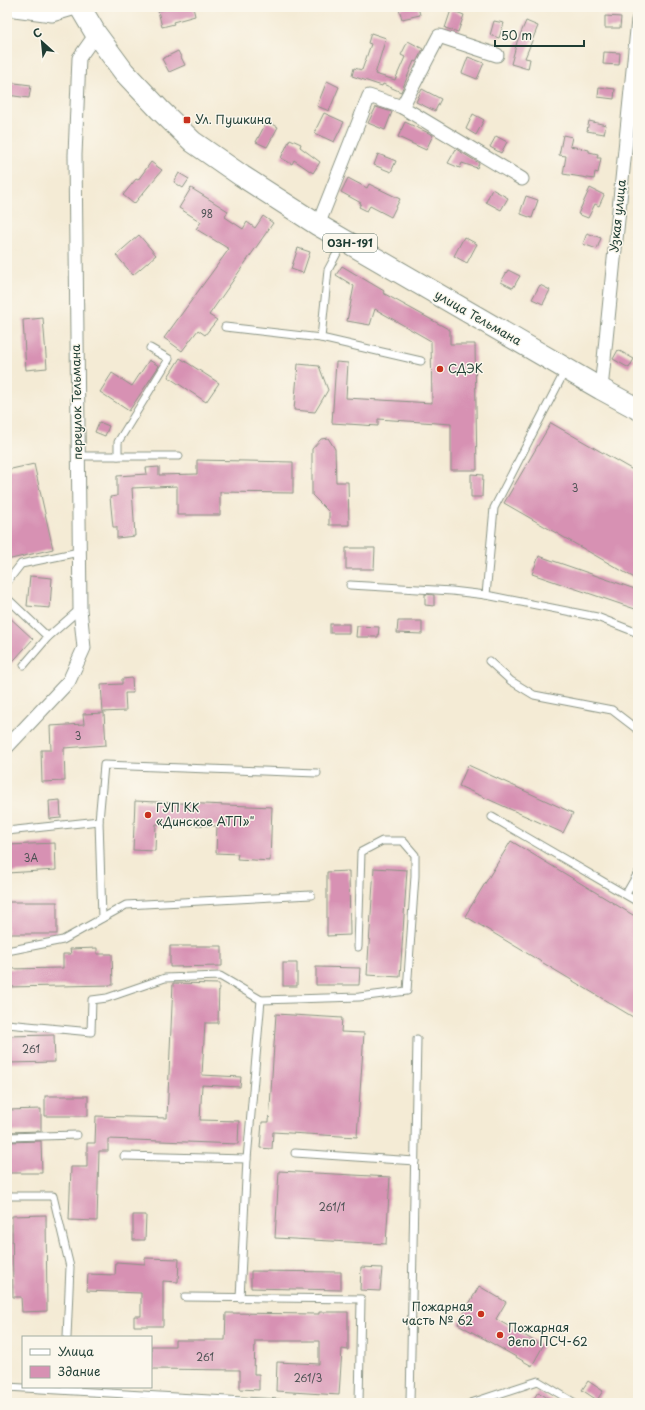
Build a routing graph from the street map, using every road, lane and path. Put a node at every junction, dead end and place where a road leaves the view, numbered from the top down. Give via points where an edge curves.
1 (79, 7) edge
2 (7, 9) edge
3 (54, 11) edge
4 (638, 20) edge
5 (96, 34) junction
6 (497, 55) dead end
7 (402, 107) junction
8 (522, 179) dead end
9 (318, 225) junction
10 (344, 240) junction
11 (225, 327) dead end
12 (321, 338) junction
13 (150, 348) dead end
14 (421, 361) dead end
15 (566, 369) junction
16 (601, 389) junction
17 (638, 409) edge
18 (78, 456) junction
19 (118, 456) junction
20 (180, 456) dead end
21 (79, 552) junction
22 (7, 582) edge
23 (350, 585) dead end
24 (486, 595) junction
25 (7, 598) edge
26 (80, 609) junction
27 (638, 633) edge
28 (48, 638) junction
29 (489, 661) dead end
30 (24, 665) dead end
31 (638, 730) edge
32 (7, 747) edge
33 (316, 773) dead end
34 (492, 817) dead end
35 (99, 821) junction
36 (7, 832) edge
37 (638, 874) edge
38 (626, 894) junction
39 (311, 895) dead end
40 (638, 902) edge
41 (102, 918) junction
42 (358, 947) dead end
43 (7, 951) edge
44 (261, 1000) junction
45 (7, 1024) edge
46 (417, 1039) dead end
47 (77, 1135) dead end
48 (7, 1137) edge
49 (295, 1153) dead end
50 (124, 1156) dead end
51 (247, 1159) junction
52 (415, 1161) junction
53 (7, 1196) edge
54 (185, 1297) dead end
55 (240, 1298) junction
56 (68, 1336) edge
57 (7, 1387) edge
58 (22, 1388) edge
59 (36, 1388) edge
60 (66, 1389) edge
61 (279, 1403) edge
62 (359, 1403) edge
63 (410, 1403) edge
64 (471, 1403) edge
65 (575, 1403) edge

1 - 3 street
1 - 5 main road, улица Тельмана / 03Н-191
2 - 3 street
4 - 16 street, Узкая улица
5 - 9 main road, улица Тельмана / 03Н-191 via 124,72 193,142
5 - 18 street, переулок Тельмана via 79,58 75,147
6 - 7 street via 440,36
7 - 8 street
7 - 9 street via 369,96
9 - 10 main road, улица Тельмана / 03Н-191
10 - 12 lane via 328,270
10 - 15 main road, улица Тельмана / 03Н-191
11 - 12 lane
12 - 14 lane
13 - 19 lane via 169,359 118,442
15 - 16 main road, улица Тельмана / 03Н-191
15 - 24 lane via 494,508
16 - 17 main road, улица Тельмана / 03Н-191
18 - 19 lane
18 - 21 street, переулок Тельмана
19 - 20 lane
21 - 22 lane via 21,564
21 - 26 street, переулок Тельмана
23 - 24 lane
24 - 27 lane via 597,618
25 - 28 lane
26 - 28 lane
26 - 32 street, переулок Тельмана via 84,648 69,681
28 - 30 lane
29 - 31 lane via 511,681 534,695 612,710
33 - 35 lane via 104,765
34 - 38 lane
35 - 36 lane
35 - 41 lane
37 - 38 lane
38 - 40 lane
39 - 41 lane via 126,905
41 - 43 lane via 63,940
42 - 44 lane via 361,852 382,841 403,841 415,855 407,991 359,997
44 - 45 lane via 220,976 165,978 107,998 92,1000 91,1032
44 - 51 lane
46 - 52 lane
47 - 48 lane
49 - 52 lane
50 - 51 lane
51 - 55 lane
52 - 63 lane
53 - 56 lane via 53,1196 70,1267
54 - 55 lane
55 - 62 lane via 361,1299
57 - 58 lane
59 - 60 lane
60 - 61 lane
64 - 65 lane via 538,1381

